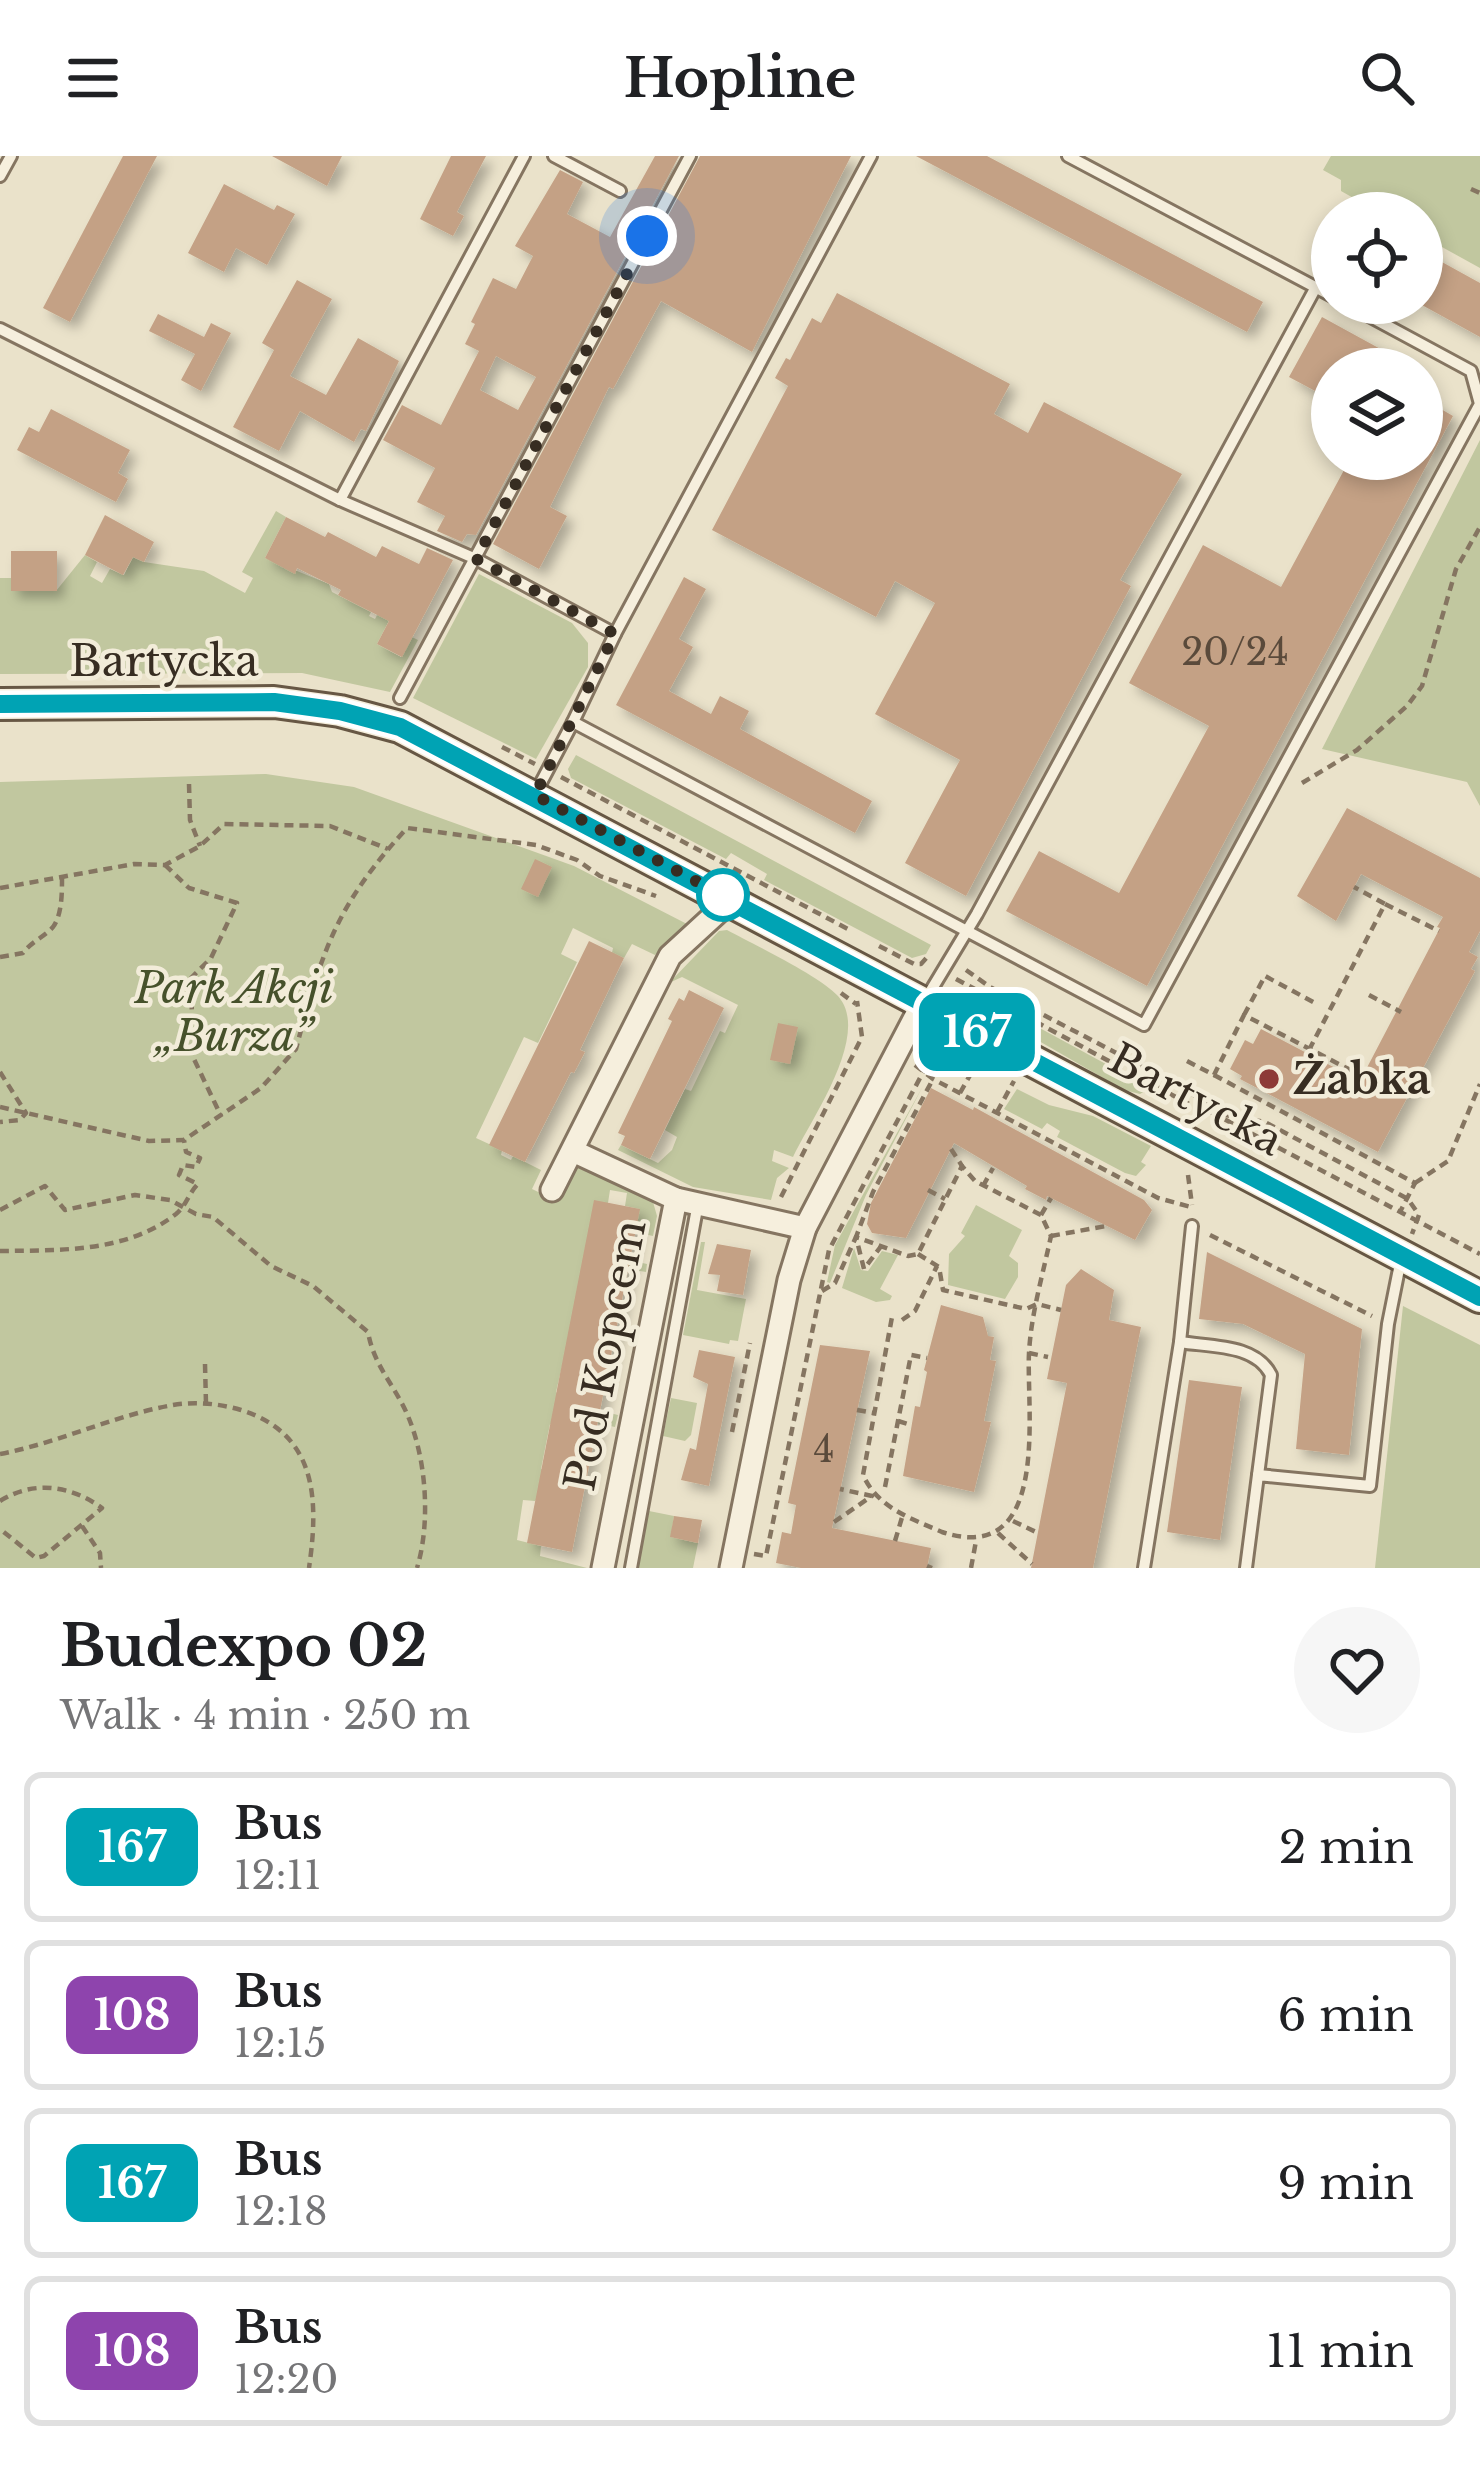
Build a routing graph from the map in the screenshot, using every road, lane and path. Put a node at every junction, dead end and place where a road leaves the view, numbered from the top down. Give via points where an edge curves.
1 (11, 156) edge
2 (524, 156) edge
3 (554, 156) edge
4 (690, 156) edge
5 (872, 156) edge
6 (1069, 156) edge
7 (0, 176) edge
8 (1471, 189) dead end
9 (620, 191) dead end
10 (1480, 193) edge
11 (1311, 284) edge
12 (1311, 296) edge
13 (1384, 324) edge
14 (0, 329) edge
15 (340, 500) junction
16 (1480, 526) edge
17 (476, 559) junction
18 (615, 634) junction
19 (400, 698) dead end
20 (0, 704) edge
21 (573, 722) junction
22 (1302, 783) dead end
23 (190, 784) dead end
24 (535, 795) junction
25 (200, 846) junction
26 (388, 849) junction
27 (165, 865) junction
28 (62, 877) junction
29 (1354, 887) dead end
30 (0, 888) edge
31 (669, 894) dead end
32 (730, 900) junction
33 (1385, 904) junction
34 (1438, 931) dead end
35 (964, 933) junction
36 (0, 956) edge
37 (941, 971) junction
38 (986, 994) junction
39 (1369, 995) dead end
40 (1316, 1003) dead end
41 (856, 1004) dead end
42 (922, 1004) junction
43 (979, 1008) dead end
44 (1401, 1012) dead end
45 (1244, 1015) junction
46 (955, 1048) dead end
47 (1309, 1050) junction
48 (978, 1061) dead end
49 (1186, 1061) dead end
50 (924, 1070) junction
51 (0, 1072) edge
52 (1214, 1075) junction
53 (1364, 1077) dead end
54 (933, 1078) junction
55 (1014, 1082) dead end
56 (1480, 1084) edge
57 (960, 1093) junction
58 (0, 1107) edge
59 (997, 1112) junction
60 (26, 1113) junction
61 (1217, 1114) junction
62 (222, 1117) junction
63 (0, 1122) edge
64 (184, 1140) junction
65 (951, 1150) dead end
66 (573, 1151) junction
67 (1186, 1162) dead end
68 (962, 1166) junction
69 (993, 1168) dead end
70 (1415, 1183) junction
71 (983, 1186) junction
72 (553, 1190) dead end
73 (928, 1190) dead end
74 (1051, 1198) dead end
75 (945, 1199) junction
76 (1408, 1199) junction
77 (687, 1201) junction
78 (184, 1207) junction
79 (779, 1209) dead end
80 (0, 1210) edge
81 (1400, 1212) junction
82 (1041, 1215) junction
83 (1417, 1221) junction
84 (1106, 1226) dead end
85 (1192, 1226) joint
86 (805, 1228) junction
87 (1051, 1236) junction
88 (856, 1237) junction
89 (882, 1245) junction
90 (0, 1251) edge
91 (918, 1254) junction
92 (1480, 1254) edge
93 (1402, 1256) junction
94 (937, 1266) junction
95 (822, 1291) junction
96 (1480, 1297) edge
97 (1036, 1304) junction
98 (1061, 1310) dead end
99 (892, 1317) dead end
100 (902, 1320) dead end
101 (1388, 1324) junction
102 (1180, 1342) junction
103 (1029, 1353) junction
104 (1048, 1357) dead end
105 (927, 1358) dead end
106 (205, 1364) dead end
107 (206, 1404) junction
108 (857, 1410) dead end
109 (874, 1413) junction
110 (898, 1421) junction
111 (911, 1425) dead end
112 (0, 1454) edge
113 (1258, 1474) junction
114 (885, 1487) dead end
115 (840, 1489) dead end
116 (872, 1496) junction
117 (0, 1501) edge
118 (903, 1514) junction
119 (1013, 1521) junction
120 (833, 1522) dead end
121 (82, 1526) junction
122 (2, 1531) edge
123 (1037, 1532) dead end
124 (998, 1533) junction
125 (0, 1540) edge
126 (895, 1541) dead end
127 (976, 1541) junction
128 (740, 1561) edge
129 (1032, 1564) dead end
130 (101, 1568) edge
131 (309, 1568) edge
132 (417, 1568) edge
133 (603, 1568) edge
134 (631, 1568) edge
135 (971, 1568) edge
136 (1144, 1568) edge
137 (1246, 1568) edge

1 - 7 lane
2 - 15 lane
3 - 9 lane
4 - 17 lane
5 - 18 lane
6 - 11 lane
8 - 10 path
12 - 35 lane
13 - 35 lane via 1471,371 1480,404 1144,1025
14 - 15 lane
15 - 17 lane
16 - 22 path via 1456,569 1422,686 1357,750
17 - 18 lane
17 - 19 lane
18 - 21 lane
20 - 24 street, Bartycka via 274,702 340,711 400,727
21 - 24 lane
21 - 35 lane
23 - 25 path
24 - 32 street, Bartycka
25 - 26 path via 224,824 283,823 330,826
25 - 27 path
26 - 31 path via 407,828 536,845 601,876
26 - 62 path via 350,896 324,948 296,1048
27 - 28 path
27 - 62 path via 189,888 238,903 211,958 190,978 193,1057
28 - 30 path
28 - 36 path via 54,926 23,953
29 - 33 path
32 - 42 street, Bartycka
32 - 66 street, Pod Kopcem via 670,956
33 - 34 path
33 - 47 path
35 - 37 lane
37 - 38 path
37 - 42 lane
38 - 43 path
38 - 61 path via 990,987 1174,1083
39 - 44 path
40 - 45 path via 1265,976
41 - 79 path via 862,1037
42 - 86 street
42 - 93 street, Bartycka
45 - 47 path
45 - 52 path
46 - 50 path via 944,1046
47 - 53 path
48 - 57 path
49 - 52 path
50 - 54 path
50 - 95 path via 837,1233
51 - 60 path
52 - 70 path
54 - 57 path
54 - 88 path
55 - 59 path
56 - 70 path via 1448,1160
57 - 59 path
58 - 60 path
59 - 67 path via 1158,1198 1193,1208
60 - 63 path
60 - 64 path via 149,1141
61 - 76 path via 1265,1122
61 - 81 path
62 - 64 path
64 - 78 path via 186,1152 200,1158 178,1175 198,1184
65 - 68 path
66 - 72 street, Pod Kopcem
66 - 77 street, Pod Kopcem
68 - 71 path
68 - 75 path
69 - 71 path
70 - 76 path
71 - 82 path
73 - 75 path
74 - 82 path
75 - 91 path
76 - 81 path
76 - 83 path
77 - 86 street
77 - 133 street, Pod Kopcem
77 - 134 lane
78 - 80 path via 135,1196 64,1210 45,1186
78 - 90 path via 142,1235 90,1249
78 - 132 path via 213,1217 368,1332 373,1358 403,1403 424,1478
81 - 83 path
82 - 87 path
83 - 92 path
83 - 93 path
84 - 87 path
85 - 101 path
85 - 102 lane
86 - 128 street
87 - 97 path
88 - 89 path
88 - 89 path via 864,1269
88 - 95 path via 836,1283
89 - 91 path
91 - 94 path
93 - 96 street, Bartycka
93 - 101 lane
94 - 97 path via 944,1290 1026,1309
94 - 100 path via 915,1311
95 - 128 path via 766,1556
97 - 98 path
97 - 103 path
99 - 109 path
101 - 113 lane via 1370,1486
102 - 113 lane via 1264,1362 1271,1376
102 - 136 lane
103 - 104 path
103 - 119 path via 1031,1462
105 - 110 path via 911,1355
106 - 107 path
107 - 112 path via 142,1412
107 - 131 path via 263,1417 290,1436 316,1520
108 - 109 path
109 - 116 path via 863,1475
110 - 111 path
110 - 114 path
113 - 137 lane
115 - 116 path
116 - 118 path
116 - 120 path
117 - 121 path via 52,1487 82,1495 102,1508
118 - 126 path
118 - 127 path
119 - 123 path
119 - 124 path
121 - 122 path via 36,1558
121 - 130 path
122 - 125 path
124 - 127 path
124 - 129 path
127 - 135 path

